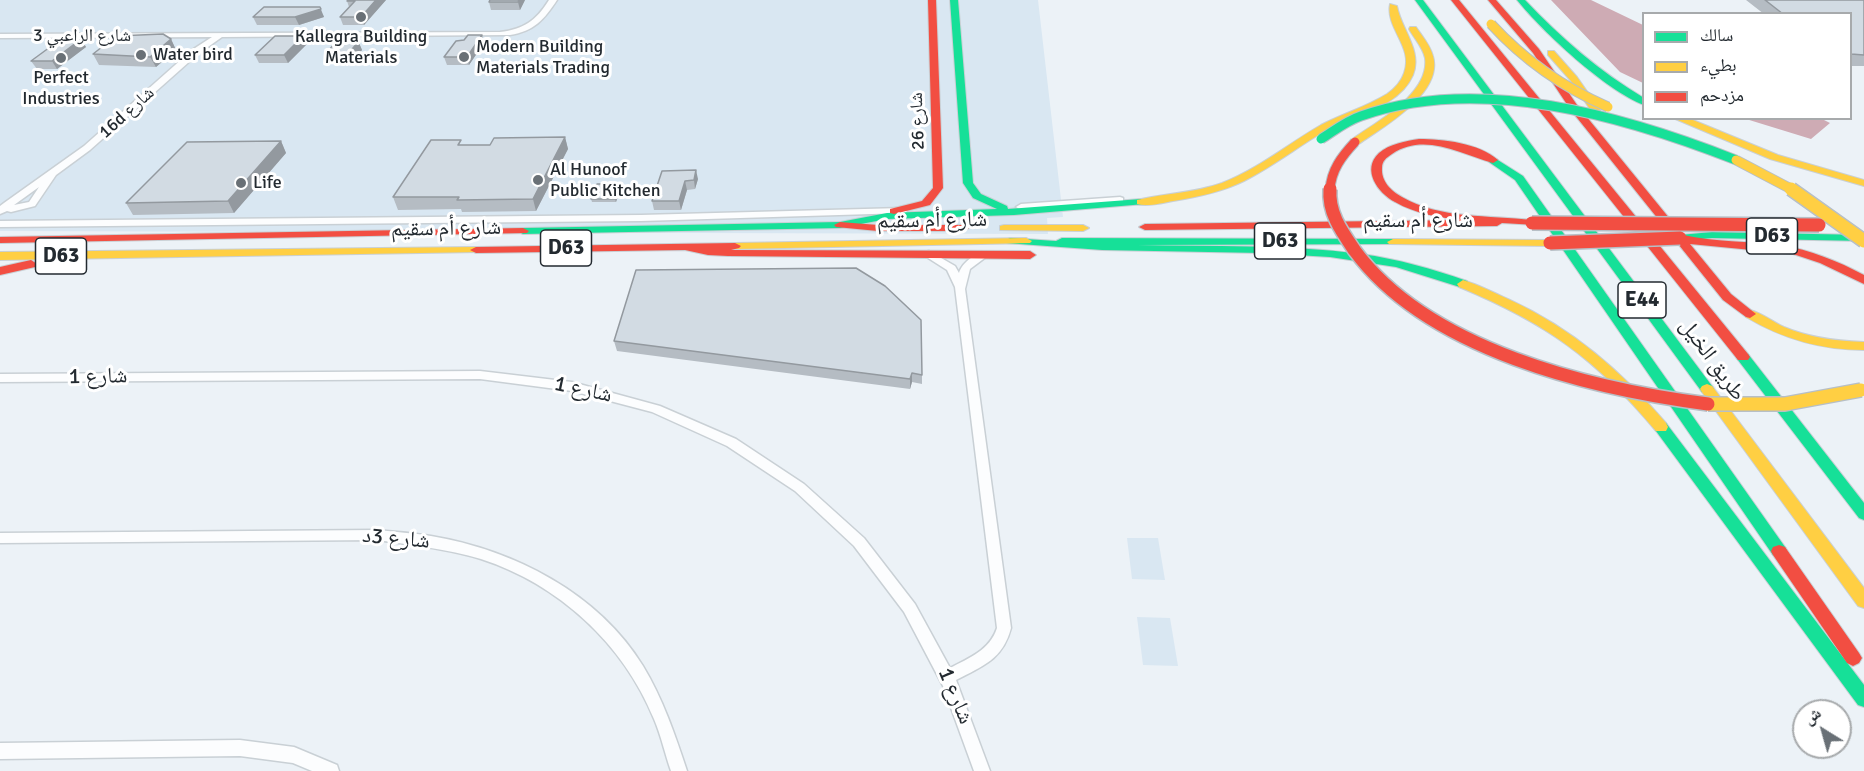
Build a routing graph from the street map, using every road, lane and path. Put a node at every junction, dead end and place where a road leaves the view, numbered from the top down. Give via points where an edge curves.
1 (553, 0) edge
2 (932, 0) edge
3 (954, 0) edge
4 (1419, 0) edge
5 (1455, 0) edge
6 (1504, 0) edge
7 (1521, 0) edge
8 (1480, 1) edge
9 (1391, 3) edge
10 (0, 36) edge
11 (214, 36) junction
12 (935, 76) junction
13 (960, 85) junction
14 (1642, 101) edge
15 (1642, 120) edge
16 (1642, 120) edge
17 (1683, 120) edge
18 (1709, 148) junction
19 (1864, 183) edge
20 (1161, 200) junction
21 (1650, 204) junction
22 (4, 208) edge
23 (1003, 208) junction
24 (894, 212) junction
25 (1532, 223) junction
26 (206, 224) junction
27 (1864, 224) edge
28 (0, 225) edge
29 (845, 226) junction
30 (411, 233) junction
31 (1680, 238) junction
32 (1864, 239) edge
33 (0, 240) edge
34 (1010, 241) junction
35 (682, 246) junction
36 (929, 254) junction
37 (985, 254) junction
38 (0, 256) edge
39 (123, 256) junction
40 (0, 271) edge
41 (1864, 280) edge
42 (1459, 284) junction
43 (960, 289) junction
44 (1864, 346) edge
45 (0, 378) edge
46 (1863, 389) edge
47 (1864, 514) edge
48 (0, 538) edge
49 (1864, 601) edge
50 (1864, 674) edge
51 (948, 676) junction
52 (1864, 699) edge
53 (0, 751) edge
54 (331, 771) edge
55 (679, 771) edge
56 (982, 771) edge

1 - 11 street, شارع الراعبي 3 via 539,22 500,34
2 - 12 main road, شارع 26
3 - 13 main road, شارع 26
4 - 49 main road, طريق الخيل / E44
5 - 47 main road, طريق الخيل / E44 via 1740,353
6 - 21 main road via 1590,100
7 - 14 main road via 1573,55 1608,82
8 - 15 main road, bridge via 1491,24 1520,58 1559,85
8 - 21 main road via 1529,42 1573,107
9 - 20 main road via 1413,59 1410,74 1400,87 1235,181
9 - 46 main road, bridge via 1426,50 1428,79 1416,96 1354,142 1338,160 1328,188 1331,212 1343,237 1391,290 1431,317 1513,358 1621,390 1678,401 1773,406 1812,402
10 - 11 street, شارع الراعبي 3
11 - 22 street, 16d شارع via 87,148 56,170 32,204
12 - 13 main road via 945,85
12 - 24 main road, شارع 26 via 938,188 921,205
13 - 23 main road, شارع 26 via 968,183 977,196
16 - 18 main road, bridge
17 - 19 main road via 1796,164
18 - 29 main road, bridge via 1582,112 1527,104 1431,102 1377,111 1353,120 1236,195 1193,208 1119,214 880,220
18 - 32 main road, bridge via 1804,195
20 - 23 street
20 - 29 main road via 1038,212 877,217
21 - 44 main road via 1719,288 1751,315 1809,340
23 - 24 street
24 - 26 street
25 - 27 main road, شارع أم سقيم / D63, bridge
25 - 29 main road, شارع أم سقيم / D63 via 899,229
25 - 50 main road via 1446,216 1414,207 1383,186 1376,176 1376,162 1397,147 1438,144 1486,156 1519,178
26 - 28 street
26 - 30 main road via 375,226
29 - 30 main road, شارع أم سقيم / D63
30 - 33 main road, شارع أم سقيم / D63
31 - 32 main road, شارع أم سقيم / D63 via 1712,235
31 - 34 main road, شارع أم سقيم / D63, bridge via 1550,243
31 - 41 main road via 1705,245 1797,252 1832,263
34 - 35 main road, شارع أم سقيم / D63
34 - 42 main road via 1348,255 1399,263
35 - 36 main road via 728,254
35 - 39 main road, شارع أم سقيم / D63
36 - 37 main road
36 - 43 street via 951,268
37 - 42 main road via 1344,262
37 - 43 street via 965,268
38 - 39 main road, شارع أم سقيم / D63
39 - 40 main road
42 - 52 main road via 1552,327 1617,378 1652,417
43 - 51 street via 1005,628 993,652
45 - 51 street, شارع 1 via 470,375 554,383 636,402 730,441 790,478 820,502 900,591
48 - 55 street, شارع 3د via 377,536 423,540 487,555 525,570 561,591 609,632 652,696
51 - 56 street, شارع 1
53 - 54 street via 248,748 294,755

